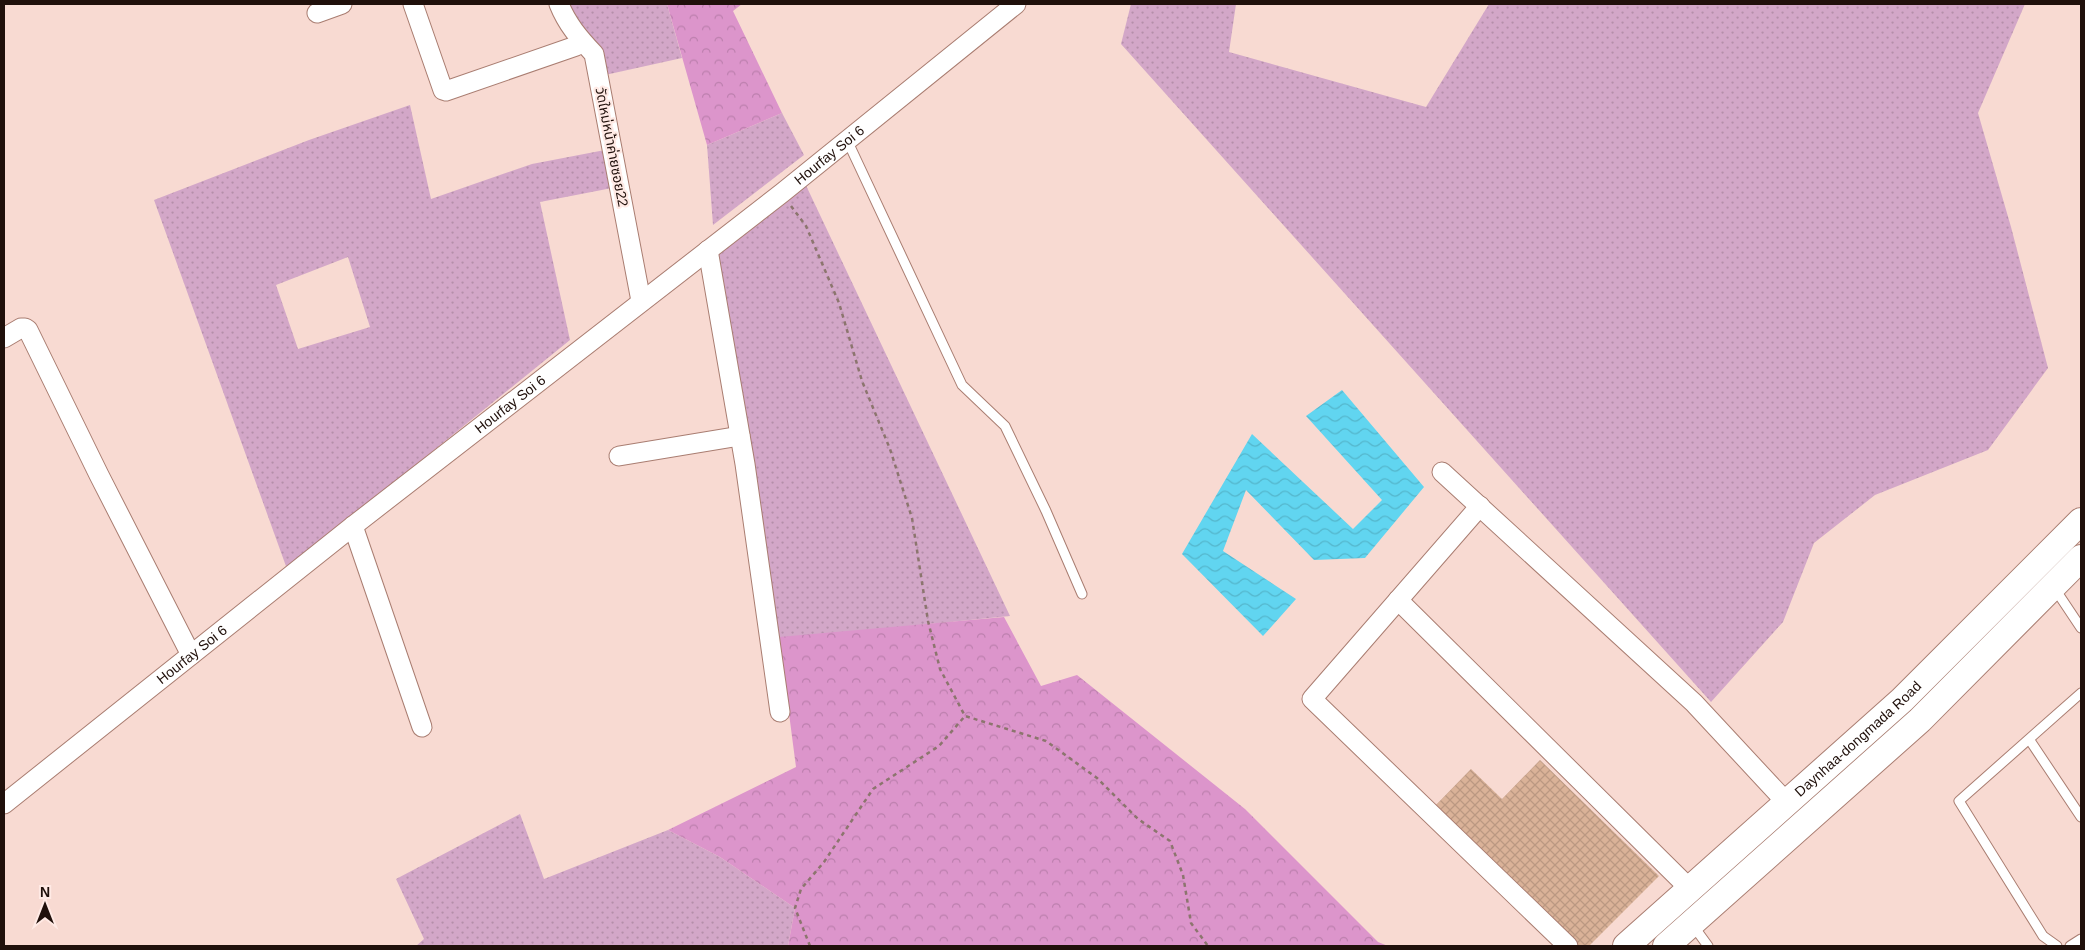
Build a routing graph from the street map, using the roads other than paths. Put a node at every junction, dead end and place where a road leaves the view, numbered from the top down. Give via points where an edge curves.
1 (342, 4) edge
2 (413, 4) edge
3 (559, 4) edge
4 (1016, 4) edge
5 (317, 13) dead end
6 (580, 40) junction
7 (847, 140) junction
8 (708, 250) junction
9 (641, 300) junction
10 (4, 338) edge
11 (740, 436) junction
12 (619, 456) dead end
13 (1442, 472) dead end
14 (1480, 506) junction
15 (2081, 521) edge
16 (353, 526) junction
17 (2081, 558) edge
18 (2053, 586) junction
19 (1082, 594) dead end
20 (1398, 600) junction
21 (2081, 628) edge
22 (191, 655) junction
23 (2081, 692) edge
24 (780, 712) dead end
25 (422, 727) dead end
26 (2029, 739) junction
27 (1786, 803) junction
28 (4, 804) edge
29 (2081, 818) edge
30 (1709, 872) junction
31 (1690, 889) junction
32 (1728, 891) junction
33 (1692, 924) junction
34 (2081, 940) edge
35 (1568, 946) edge
36 (1626, 946) edge
37 (1666, 946) edge
38 (1708, 946) edge
39 (2057, 946) edge
40 (2070, 946) edge

1 - 5 street
2 - 6 street via 446,91 576,46
3 - 6 street, วัดใหม่หน้าค่ายซอย22 via 566,21
4 - 7 street, Hourfay Soi 6
6 - 9 street, วัดใหม่หน้าค่ายซอย22 via 594,54
7 - 8 street, Hourfay Soi 6
7 - 19 lane via 962,385 1005,426
8 - 9 street, Hourfay Soi 6
8 - 11 street
9 - 16 street, Hourfay Soi 6
10 - 22 street via 21,328 28,330
11 - 12 street
11 - 24 street
13 - 14 street
14 - 20 street
14 - 27 street via 1694,703
15 - 27 main road, Daynhaa-dongmada Road via 1902,700
16 - 22 street, Hourfay Soi 6
16 - 25 street
17 - 18 main road, Daynhaa-dongmada Road
18 - 21 lane
18 - 32 main road, Daynhaa-dongmada Road via 1920,720
20 - 31 street
20 - 35 street via 1312,699
22 - 28 street, Hourfay Soi 6
23 - 26 lane
26 - 29 lane
26 - 39 lane via 1959,801 2043,936
27 - 30 main road, Daynhaa-dongmada Road
30 - 31 main road, Daynhaa-dongmada Road
30 - 32 main road
31 - 36 main road, Daynhaa-dongmada Road
32 - 33 main road, Daynhaa-dongmada Road
33 - 37 main road, Daynhaa-dongmada Road
33 - 38 lane
34 - 40 lane

